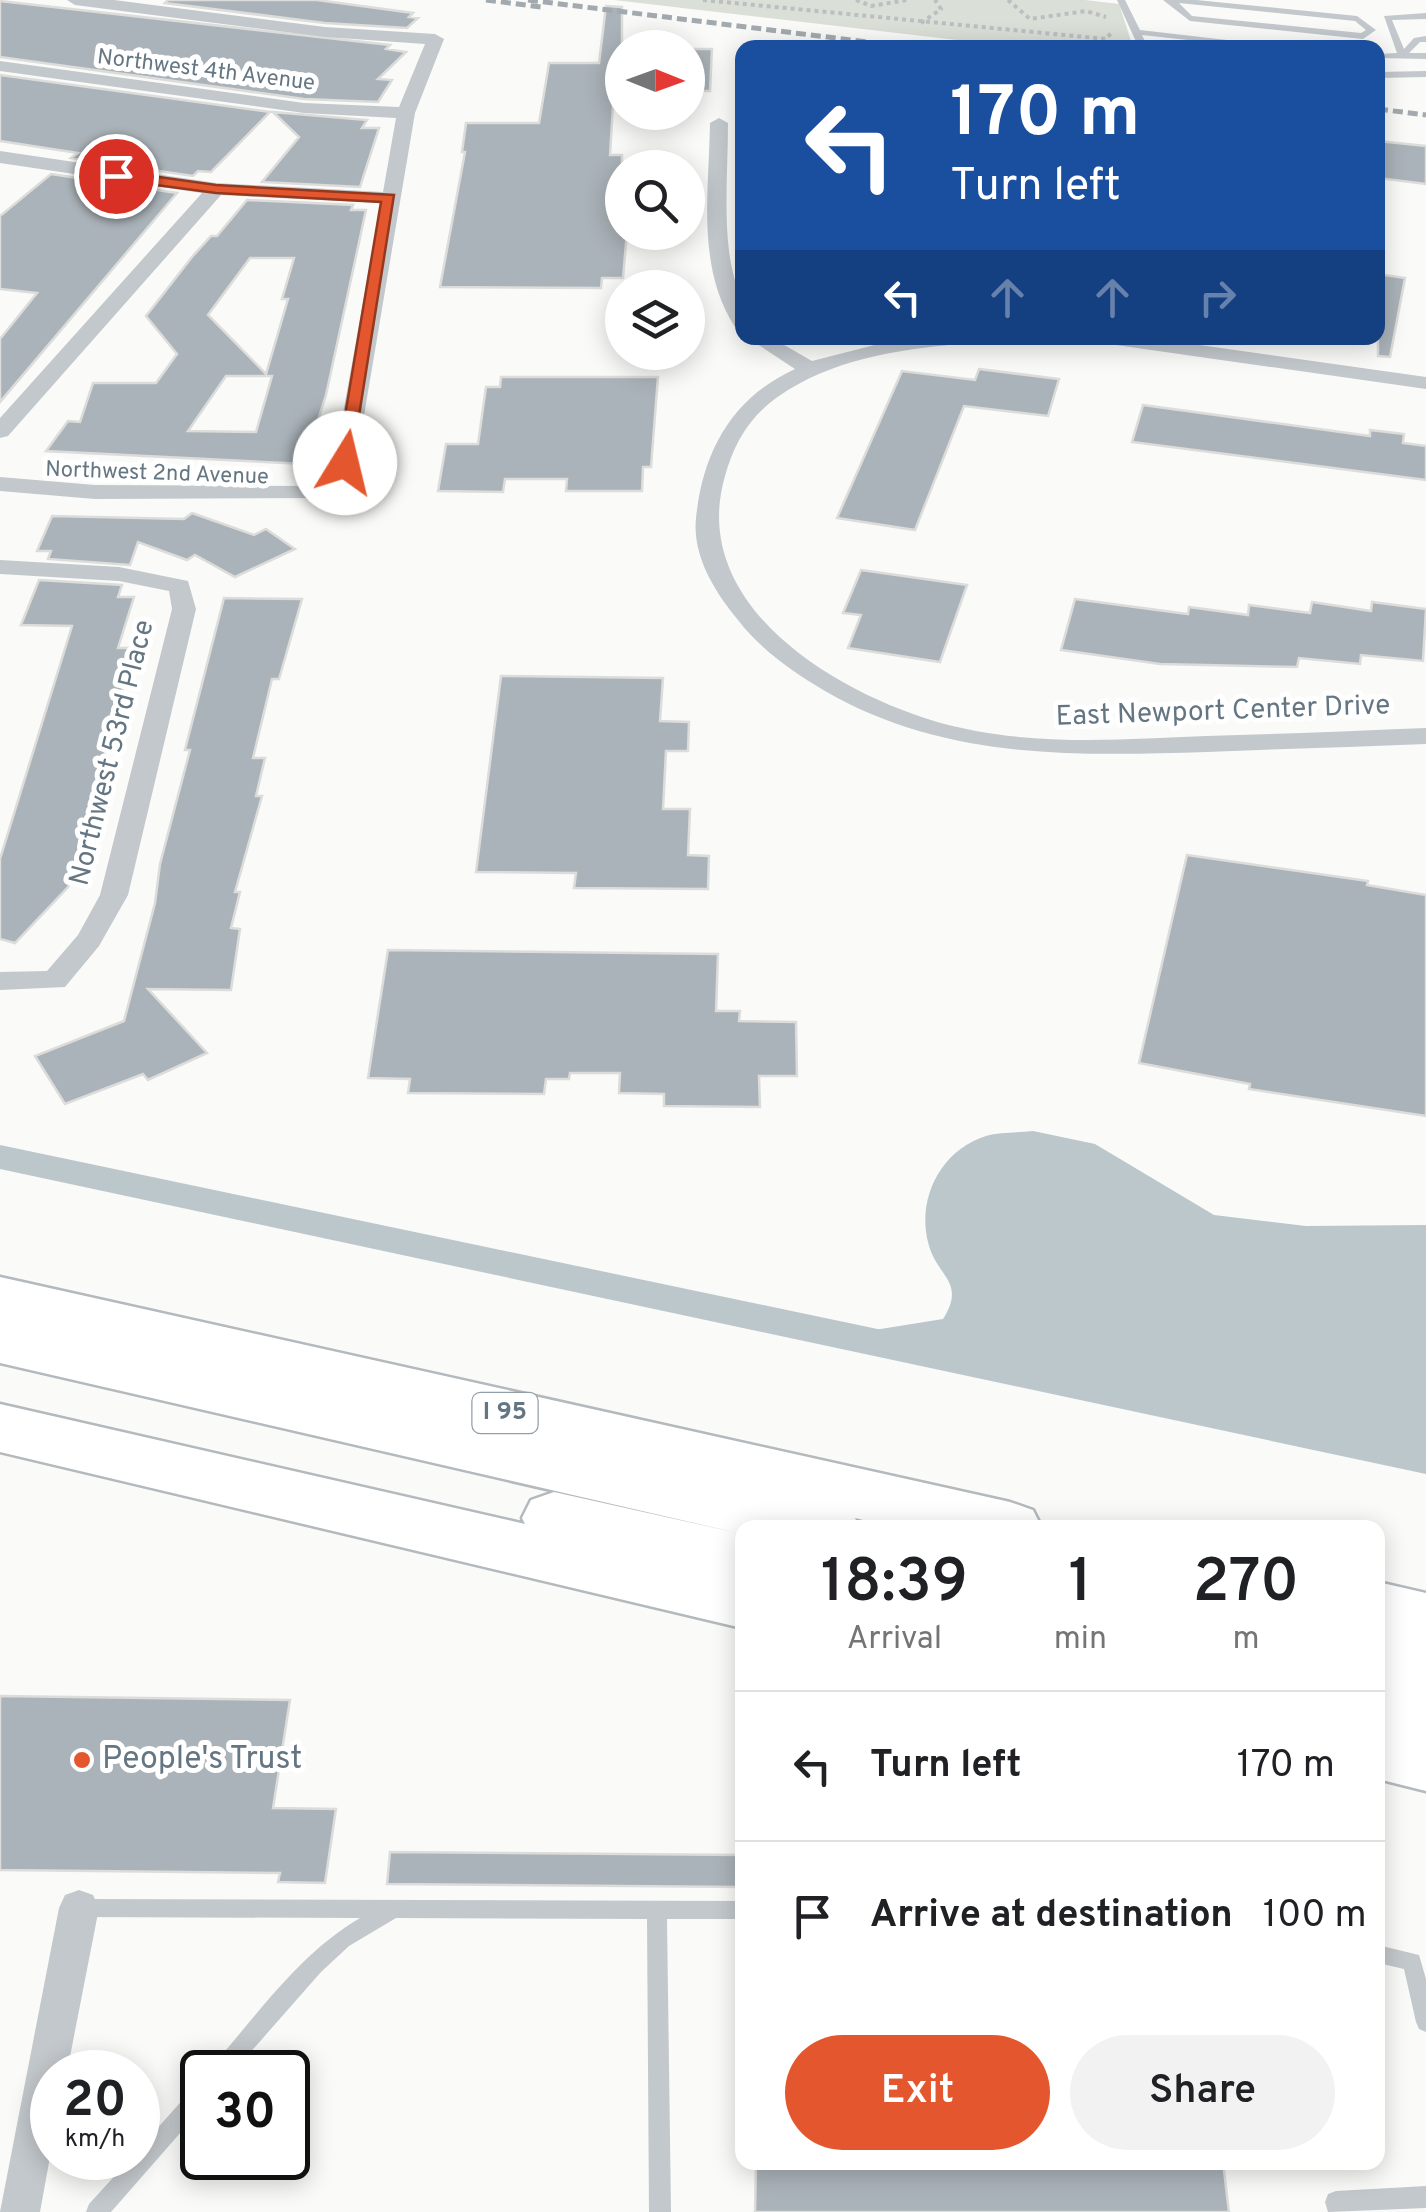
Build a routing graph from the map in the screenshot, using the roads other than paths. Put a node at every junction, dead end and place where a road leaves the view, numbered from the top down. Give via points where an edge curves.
1 (75, 0) edge
2 (1137, 0) edge
3 (1169, 0) edge
4 (1122, 1) edge
5 (1426, 16) edge
6 (1137, 32) junction
7 (1426, 39) edge
8 (1140, 40) edge
9 (1214, 40) edge
10 (1385, 56) edge
11 (1402, 56) junction
12 (1426, 56) edge
13 (0, 66) edge
14 (1426, 74) edge
15 (1385, 75) edge
16 (406, 113) junction
17 (720, 123) dead end
18 (8, 158) edge
19 (0, 177) edge
20 (216, 189) junction
21 (389, 198) junction
22 (735, 312) edge
23 (770, 345) edge
24 (909, 345) edge
25 (1212, 345) edge
26 (813, 370) junction
27 (1426, 382) edge
28 (0, 431) edge
29 (0, 466) edge
30 (335, 479) junction
31 (0, 484) edge
32 (0, 567) edge
33 (1426, 736) edge
34 (0, 982) edge
35 (0, 1299) edge
36 (0, 1340) edge
37 (0, 1390) edge
38 (0, 1428) edge
39 (793, 1520) edge
40 (975, 1520) edge
41 (735, 1559) edge
42 (735, 1599) edge
43 (1385, 1612) edge
44 (1426, 1622) edge
45 (1385, 1653) edge
46 (1426, 1662) edge
47 (1385, 1709) edge
48 (1426, 1718) edge
49 (1385, 1751) edge
50 (1426, 1761) edge
51 (79, 1908) joint
52 (394, 1909) junction
53 (657, 1910) junction
54 (735, 1910) edge
55 (1385, 1956) edge
56 (1426, 2022) edge
57 (239, 2050) edge
58 (180, 2118) edge
59 (1426, 2197) edge
60 (18, 2212) edge
61 (97, 2212) edge
62 (660, 2212) edge
63 (1339, 2212) edge

1 - 16 street via 435,39
2 - 4 lane
3 - 3 lane via 1357,19 1372,30 1363,36 1190,18
4 - 6 lane
5 - 11 lane via 1387,18
6 - 8 lane
6 - 9 lane
7 - 11 lane
10 - 11 lane
11 - 12 lane
13 - 16 street, Northwest 4th Avenue via 304,108
14 - 15 lane
16 - 21 street
17 - 22 street via 721,264
18 - 19 street
18 - 20 street
20 - 21 street
20 - 28 street
21 - 30 street via 345,463
23 - 26 street
24 - 26 street via 860,352
25 - 27 street
26 - 33 street, East Newport Center Drive via 746,412 717,462 703,518 716,569 750,625 806,672 886,712 958,734 1069,750
29 - 30 street, Northwest 2nd Avenue via 212,480
30 - 31 street, Northwest 2nd Avenue via 316,493 95,492
32 - 34 street, Northwest 53rd Place via 119,574 180,586 184,609 114,895 89,940 55,980
35 - 40 highway, I 95
36 - 39 highway
37 - 41 highway
38 - 42 highway
43 - 44 highway
45 - 46 highway
47 - 48 highway
49 - 50 highway
51 - 52 lane
51 - 60 street
52 - 53 lane
52 - 57 lane via 314,1964
53 - 54 lane
53 - 62 lane
55 - 56 lane via 1412,1962
58 - 61 lane
59 - 63 lane via 1336,2202

